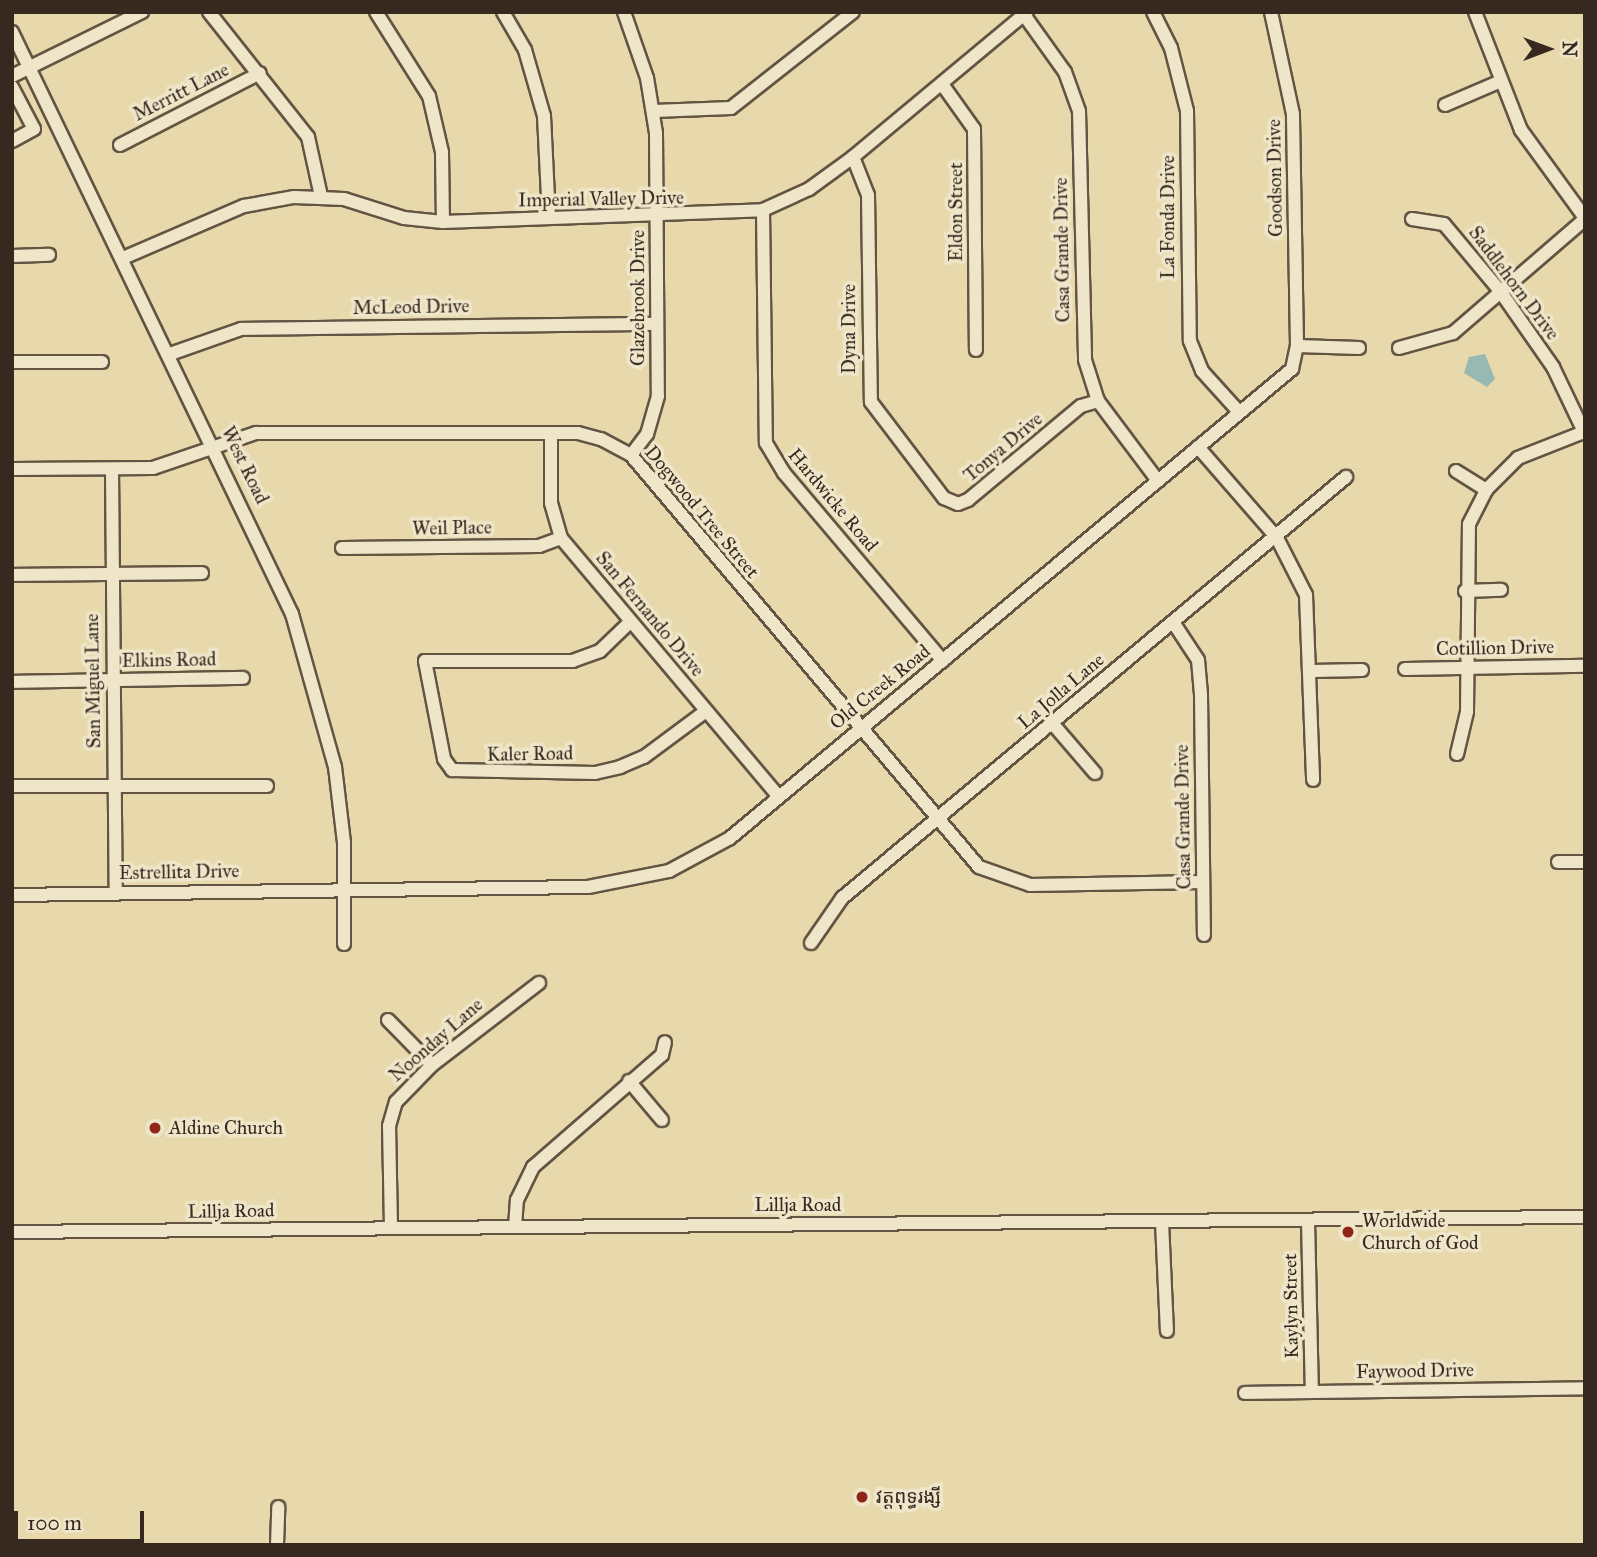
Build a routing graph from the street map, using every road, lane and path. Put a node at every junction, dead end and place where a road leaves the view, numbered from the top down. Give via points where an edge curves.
1 (142, 12) edge
2 (209, 12) edge
3 (376, 12) edge
4 (503, 12) edge
5 (624, 12) edge
6 (853, 12) edge
7 (1153, 12) edge
8 (1271, 12) edge
9 (1475, 12) edge
10 (1024, 13) edge
11 (12, 32) edge
12 (29, 68) junction
13 (260, 73) junction
14 (12, 76) edge
15 (1499, 82) junction
16 (942, 84) junction
17 (12, 87) edge
18 (1445, 105) dead end
19 (654, 111) junction
20 (12, 141) edge
21 (120, 145) dead end
22 (853, 157) junction
23 (321, 196) junction
24 (763, 210) junction
25 (657, 216) junction
26 (550, 218) junction
27 (1412, 219) dead end
28 (1585, 219) edge
29 (443, 222) junction
30 (49, 255) dead end
31 (12, 256) edge
32 (123, 258) junction
33 (1500, 291) junction
34 (656, 324) junction
35 (1297, 346) junction
36 (1359, 348) dead end
37 (1399, 348) dead end
38 (976, 350) dead end
39 (170, 354) junction
40 (12, 362) edge
41 (102, 362) dead end
42 (1098, 401) junction
43 (1240, 412) junction
44 (551, 433) junction
45 (1585, 433) edge
46 (214, 445) junction
47 (1198, 447) junction
48 (631, 455) junction
49 (12, 469) edge
50 (113, 469) junction
51 (1456, 471) dead end
52 (1346, 477) dead end
53 (1158, 481) junction
54 (933, 484) joint
55 (1486, 490) junction
56 (561, 538) junction
57 (1277, 538) junction
58 (342, 548) dead end
59 (111, 573) junction
60 (202, 573) dead end
61 (12, 575) edge
62 (1501, 590) dead end
63 (1465, 591) junction
64 (631, 622) junction
65 (1173, 622) junction
66 (943, 661) junction
67 (1585, 666) edge
68 (1466, 668) junction
69 (1405, 669) dead end
70 (1362, 670) dead end
71 (1312, 671) junction
72 (243, 678) dead end
73 (113, 680) junction
74 (12, 682) edge
75 (706, 711) junction
76 (1052, 723) junction
77 (859, 729) junction
78 (1457, 754) dead end
79 (1095, 773) dead end
80 (1313, 780) dead end
81 (12, 786) edge
82 (114, 786) junction
83 (267, 786) dead end
84 (778, 796) junction
85 (936, 823) junction
86 (1558, 862) dead end
87 (1585, 862) edge
88 (1203, 882) junction
89 (346, 889) junction
90 (116, 893) junction
91 (12, 895) edge
92 (1204, 934) dead end
93 (811, 943) dead end
94 (344, 944) dead end
95 (539, 983) dead end
96 (388, 1020) dead end
97 (665, 1042) dead end
98 (432, 1065) junction
99 (629, 1081) junction
100 (662, 1120) dead end
101 (1585, 1217) edge
102 (1308, 1220) junction
103 (1162, 1222) junction
104 (516, 1227) junction
105 (391, 1228) junction
106 (12, 1232) edge
107 (1167, 1331) dead end
108 (1585, 1388) edge
109 (1312, 1392) junction
110 (1245, 1393) dead end
111 (278, 1507) dead end
112 (277, 1545) edge

1 - 12 street
2 - 13 street
3 - 29 street via 429,96 442,152
4 - 26 street via 525,50 544,116
5 - 19 street, Glazebrook Drive
6 - 19 street via 731,108
7 - 43 street, La Fonda Drive via 1171,48 1187,111 1190,341 1202,371
8 - 35 street, Goodson Drive via 1293,114
9 - 15 street
10 - 16 street, Imperial Valley Drive
10 - 42 street, Casa Grande Drive via 1065,72 1079,111 1082,341
11 - 12 street, West Road
12 - 14 street
12 - 32 street, West Road
13 - 21 street, Merritt Lane
13 - 23 street via 308,137
15 - 18 street
15 - 28 street via 1528,142
16 - 22 street, Imperial Valley Drive
16 - 38 street, Eldon Street via 974,129
17 - 20 street via 34,130
19 - 25 street, Glazebrook Drive
22 - 24 street, Imperial Valley Drive via 809,189
22 - 54 street, Dyna Drive via 868,195 871,402
23 - 29 street, Imperial Valley Drive via 404,218
23 - 32 street, Imperial Valley Drive via 244,206
24 - 25 street, Imperial Valley Drive
24 - 66 street, Hardwicke Road via 766,443 784,473
25 - 26 street, Imperial Valley Drive
25 - 34 street, Glazebrook Drive
26 - 29 street, Imperial Valley Drive
27 - 33 street, Saddlehorn Drive via 1444,223
28 - 33 street
30 - 31 street
32 - 39 street, West Road
33 - 37 street via 1454,333
33 - 45 street, Saddlehorn Drive via 1553,367
34 - 39 street, McLeod Drive via 241,329
34 - 48 street, Glazebrook Drive via 654,417
35 - 36 street
35 - 43 street, Old Creek Road via 1292,369
39 - 46 street, West Road
40 - 41 street
42 - 53 street, Casa Grande Drive
42 - 54 street, Tonya Drive via 1081,406 968,500 958,504 944,498
43 - 47 street, Old Creek Road
44 - 46 street, Dogwood Tree Street via 256,433
44 - 48 street, Dogwood Tree Street via 601,439
44 - 56 street, San Fernando Drive via 551,503
45 - 55 street via 1518,458
46 - 50 street, Dogwood Tree Street via 180,461
46 - 89 street, West Road via 285,596 321,700 337,778
47 - 53 street, Old Creek Road
47 - 57 street
48 - 77 street, Dogwood Tree Street
49 - 50 street, Dogwood Tree Street
50 - 59 street, San Miguel Lane
51 - 55 street
52 - 57 street, La Jolla Lane
53 - 66 street, Old Creek Road
55 - 63 street via 1469,524
56 - 58 street, Weil Place via 538,546
56 - 64 street, San Fernando Drive
57 - 65 street, La Jolla Lane
57 - 71 street via 1306,595
59 - 60 street
59 - 61 street
59 - 73 street, San Miguel Lane
62 - 63 street
63 - 68 street
64 - 75 street, San Fernando Drive
64 - 75 street, Kaler Road via 600,651 573,661 425,661 444,759 452,770 465,775 594,773 620,767 655,750
65 - 76 street, La Jolla Lane
65 - 88 street, Casa Grande Drive via 1198,660
66 - 77 street, Old Creek Road
67 - 68 street, Cotillion Drive
68 - 69 street, Cotillion Drive
68 - 78 street via 1467,712
70 - 71 street
71 - 80 street
72 - 73 street, Elkins Road
73 - 74 street, Elkins Road
73 - 82 street, San Miguel Lane
75 - 84 street, San Fernando Drive
76 - 79 street
76 - 85 street, La Jolla Lane
77 - 84 street, Old Creek Road
77 - 85 street, Dogwood Tree Street
81 - 82 street
82 - 83 street
82 - 90 street, San Miguel Lane
84 - 89 street, Old Creek Road via 730,838 669,871 634,881 588,887
85 - 88 street, Dogwood Tree Street via 979,867 998,877 1030,884
85 - 93 street, La Jolla Lane via 831,909
86 - 87 street
88 - 92 street, Casa Grande Drive
89 - 90 street, Estrellita Drive
89 - 94 street, West Road
90 - 91 street, Estrellita Drive
95 - 98 street, Noonday Lane
96 - 98 street
97 - 99 street via 662,1055
98 - 105 street, Noonday Lane via 391,1109
99 - 100 street
99 - 104 street via 533,1167 517,1200
101 - 102 street, Lillja Road
102 - 103 street, Lillja Road
102 - 109 street, Kaylyn Street
103 - 104 street, Lillja Road
103 - 107 street
104 - 105 street, Lillja Road
105 - 106 street, Lillja Road
108 - 109 street, Faywood Drive
109 - 110 street, Faywood Drive
111 - 112 street

